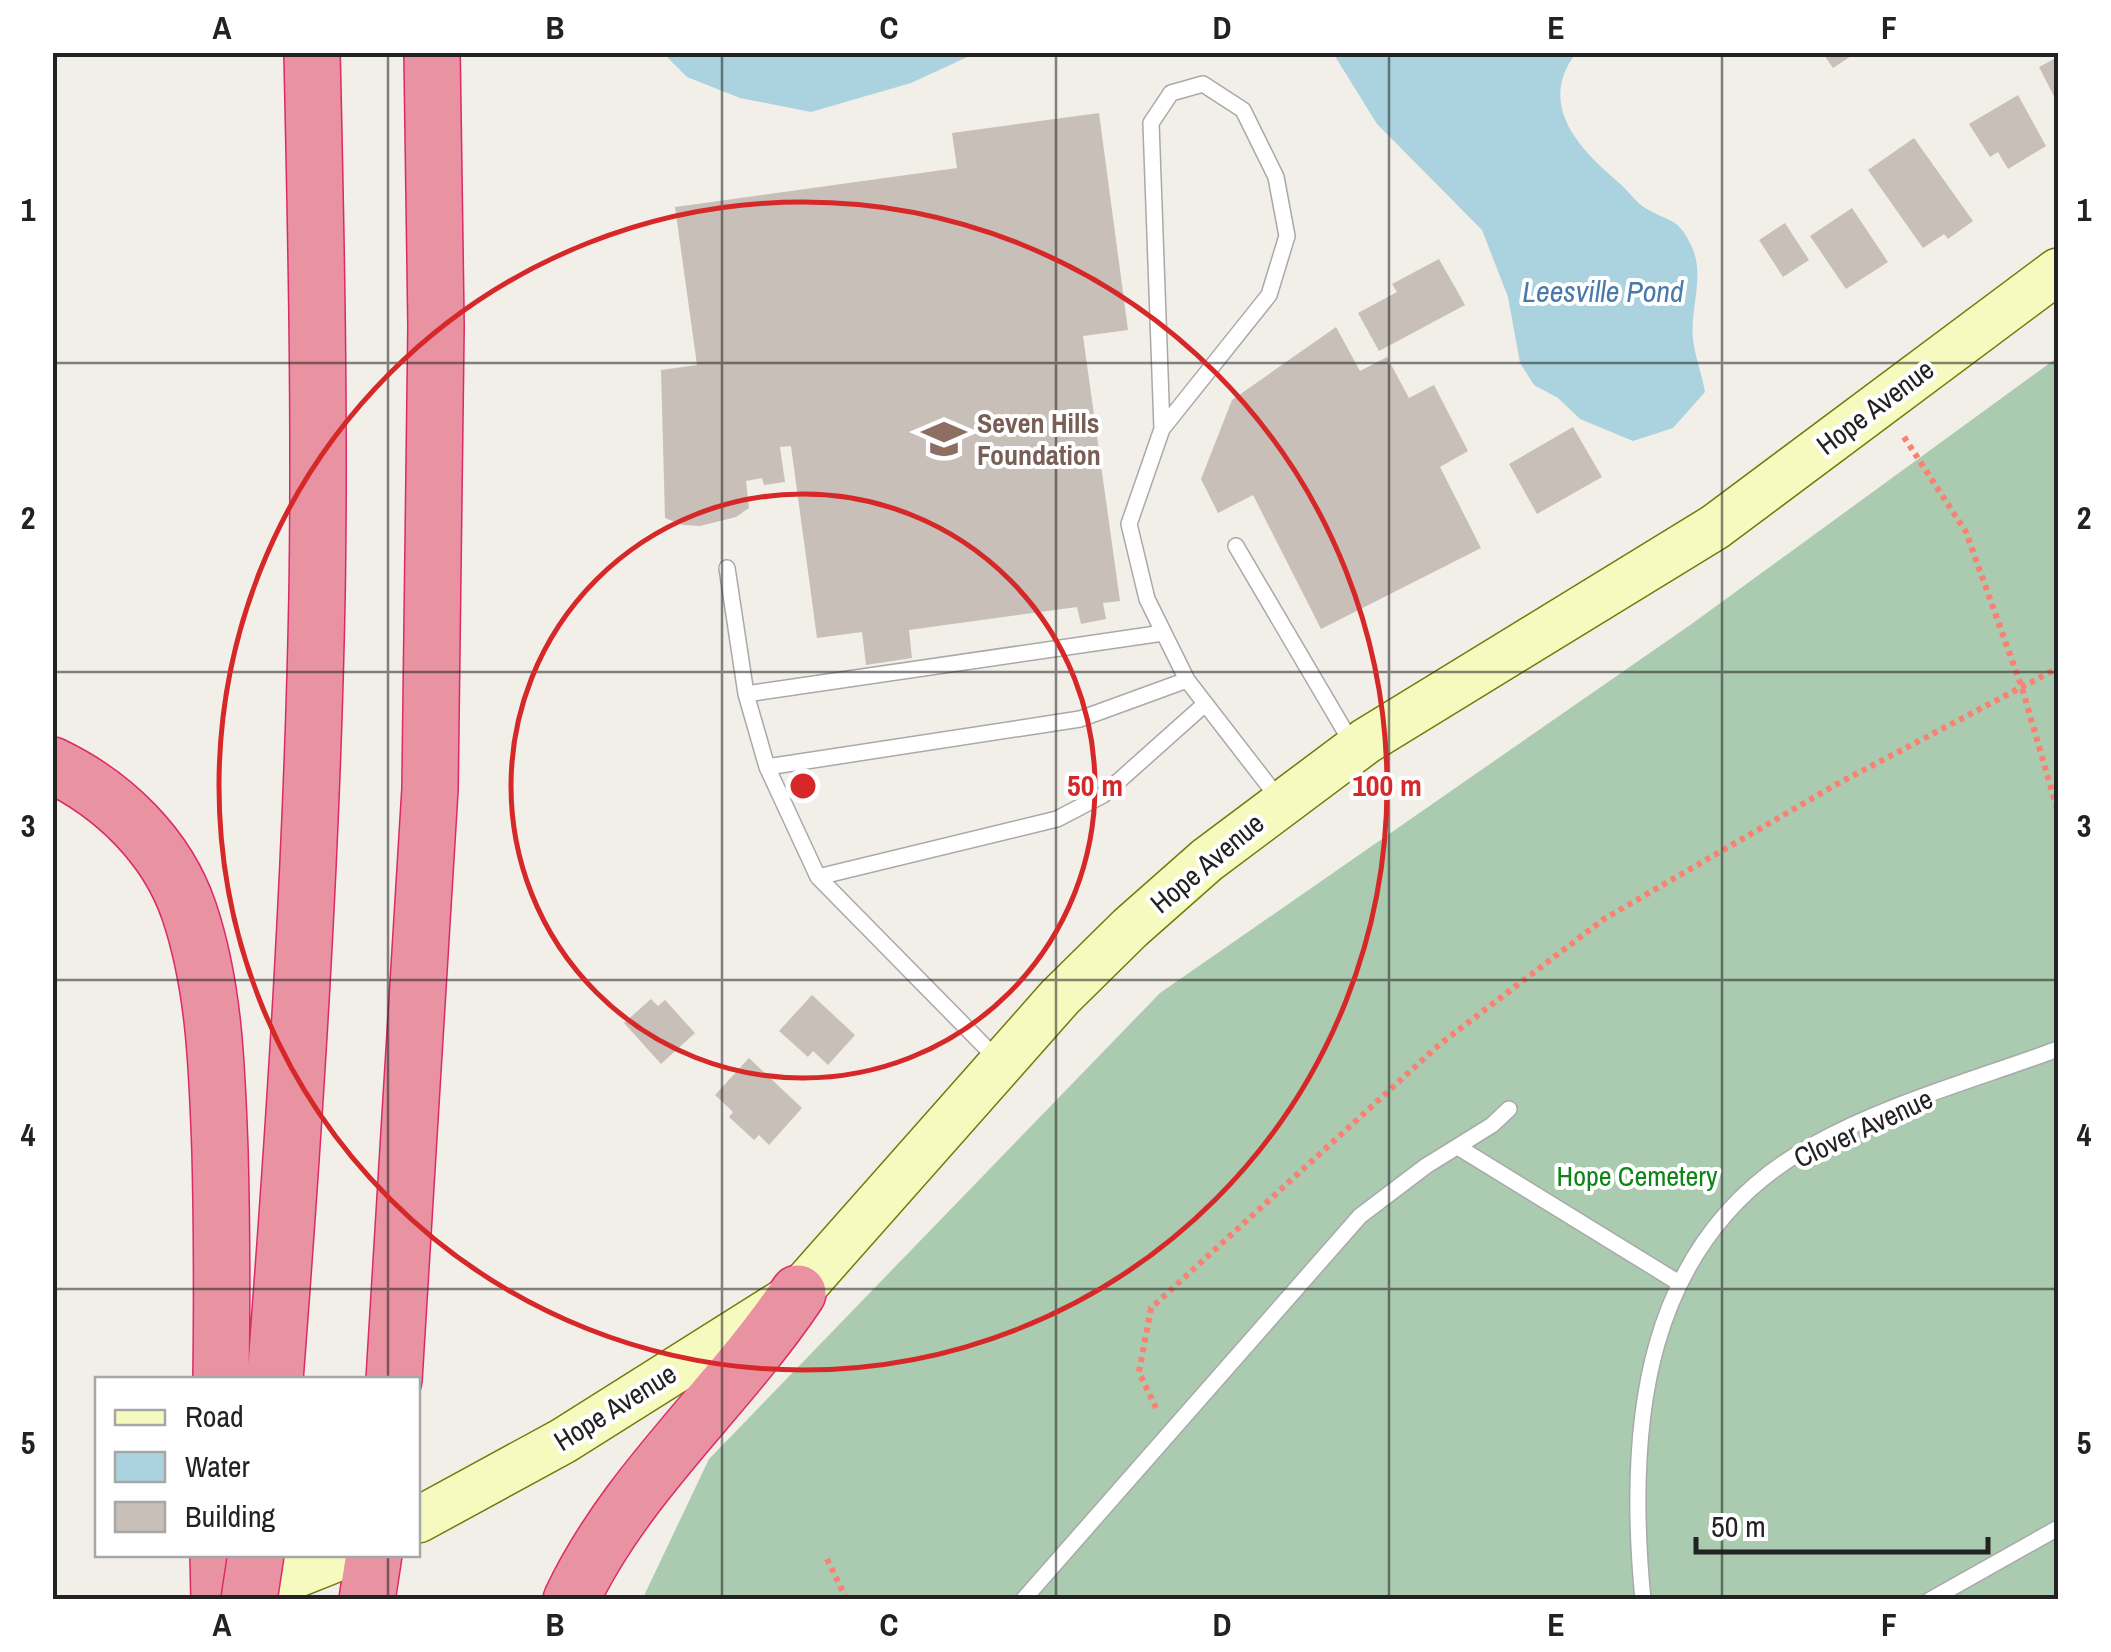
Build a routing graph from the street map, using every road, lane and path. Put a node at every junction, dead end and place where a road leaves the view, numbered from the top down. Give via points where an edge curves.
1 (312, 52) edge
2 (432, 52) edge
3 (2058, 271) edge
4 (1883, 401) junction
5 (1162, 428) junction
6 (1236, 546) dead end
7 (728, 568) dead end
8 (1163, 633) junction
9 (2058, 668) edge
10 (1187, 680) junction
11 (2022, 688) junction
12 (746, 694) junction
13 (1205, 704) junction
14 (1355, 748) junction
15 (52, 765) edge
16 (767, 767) junction
17 (1281, 802) junction
18 (2058, 812) edge
19 (818, 877) junction
20 (2058, 1049) edge
21 (1001, 1063) junction
22 (1510, 1109) dead end
23 (1458, 1147) junction
24 (1679, 1283) junction
25 (798, 1293) junction
26 (221, 1377) edge
27 (275, 1377) edge
28 (394, 1377) edge
29 (1168, 1434) junction
30 (420, 1519) edge
31 (2058, 1528) edge
32 (218, 1557) edge
33 (255, 1557) edge
34 (340, 1557) edge
35 (374, 1557) edge
36 (827, 1558) dead end
37 (219, 1600) edge
38 (233, 1600) edge
39 (248, 1600) edge
40 (368, 1600) edge
41 (571, 1600) edge
42 (848, 1600) edge
43 (1023, 1600) edge
44 (1643, 1600) edge
45 (1930, 1600) edge

1 - 27 highway via 317,600
2 - 28 highway via 430,788
3 - 4 main road, Hope Avenue
4 - 11 path via 1966,532
4 - 14 main road, Hope Avenue via 1715,526
5 - 5 lane via 1269,295 1287,236 1276,177 1243,110 1203,84 1171,93 1151,123
5 - 8 lane via 1129,524 1147,599
6 - 14 lane
7 - 12 lane
8 - 10 lane
8 - 12 lane
9 - 11 path
10 - 13 lane
10 - 16 lane via 1080,718
11 - 18 path
11 - 29 path via 1604,919 1440,1044 1151,1308 1139,1372
12 - 16 lane
13 - 17 lane
13 - 19 lane via 1104,794 1057,818
14 - 17 main road, Hope Avenue
15 - 26 highway via 122,810 159,854 188,908 210,994 218,1081
16 - 19 lane
17 - 21 main road, Hope Avenue via 1130,928
19 - 21 lane
20 - 24 lane, Clover Avenue via 1811,1146 1751,1186 1698,1249
21 - 25 main road, Hope Avenue
22 - 23 lane
23 - 24 lane
23 - 29 lane via 1360,1216
24 - 44 lane, Clover Avenue via 1666,1308 1641,1416 1636,1531
25 - 30 main road, Hope Avenue via 562,1441
25 - 41 highway via 644,1484 591,1558
29 - 43 lane
31 - 45 lane
32 - 37 highway
33 - 39 highway, bridge
34 - 38 main road
35 - 40 highway
36 - 42 path

